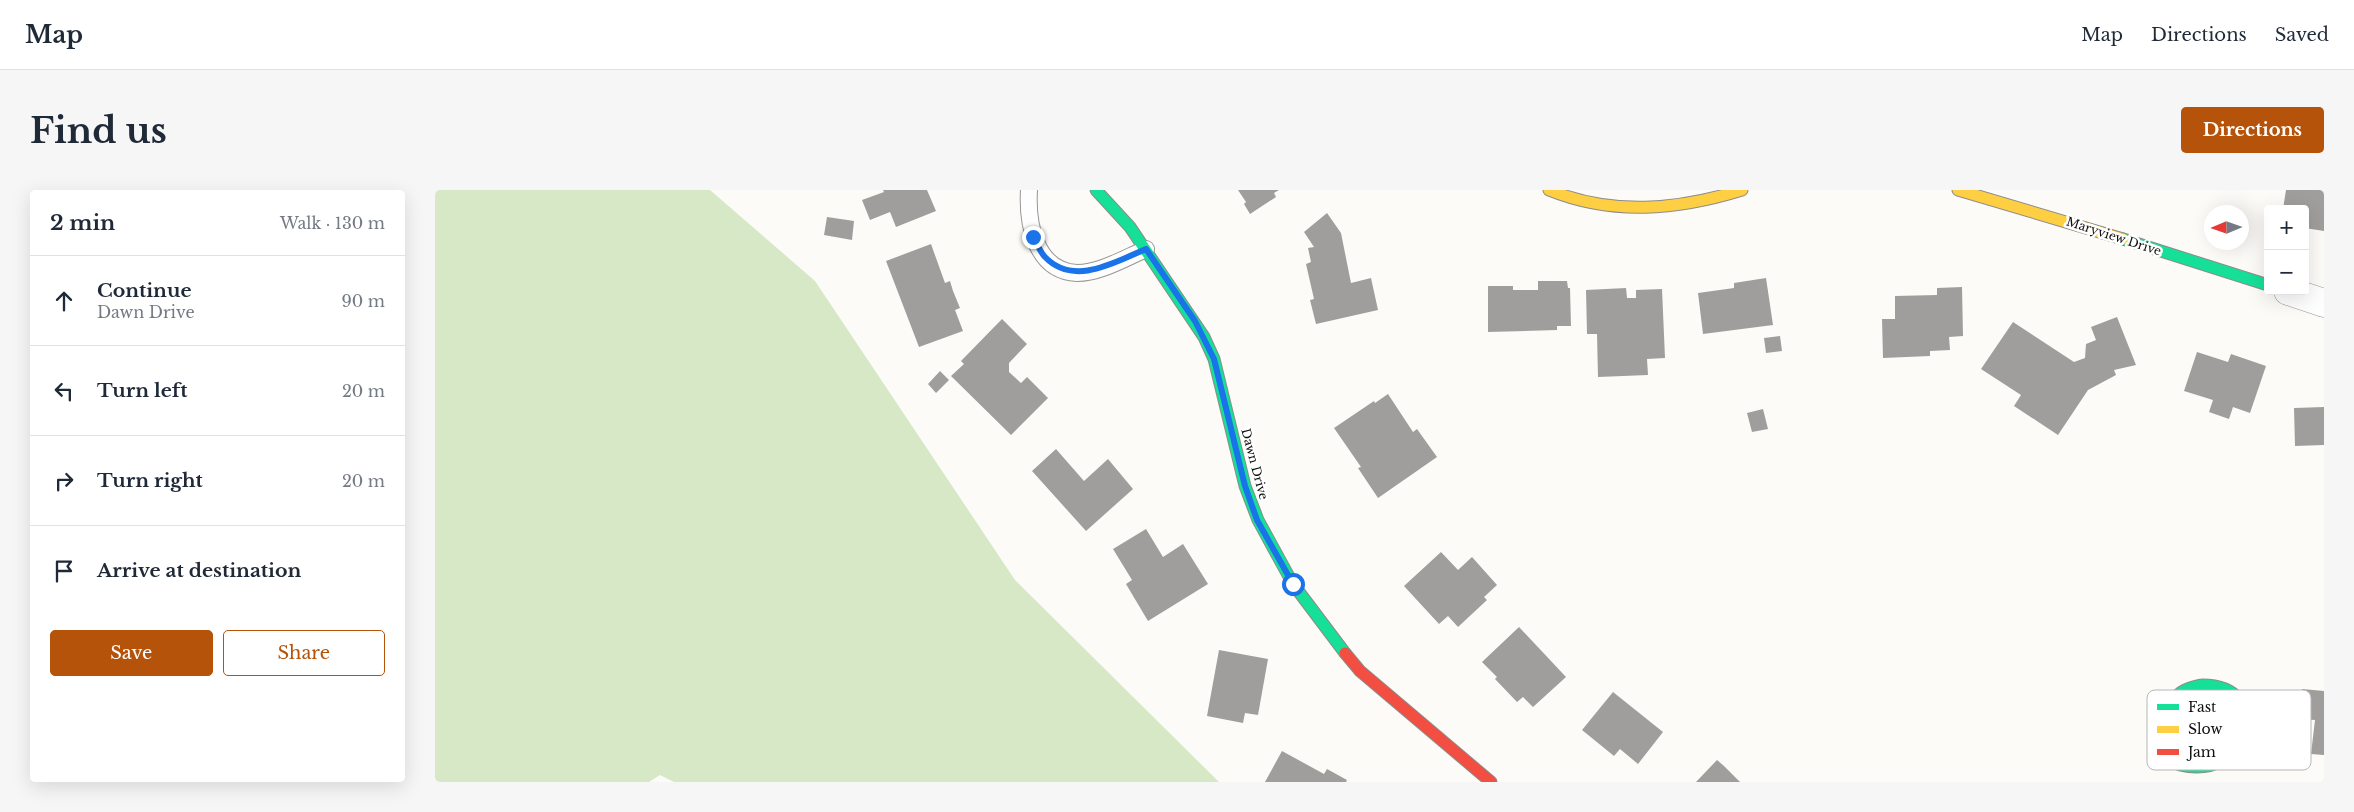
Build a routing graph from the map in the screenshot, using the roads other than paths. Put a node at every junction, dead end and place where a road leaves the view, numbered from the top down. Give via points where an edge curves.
1 (1029, 190) edge
2 (1549, 190) edge
3 (1742, 190) edge
4 (1958, 190) edge
5 (1101, 192) edge
6 (1146, 249) junction
7 (2264, 284) edge
8 (2300, 295) edge
9 (2324, 303) edge
10 (2187, 690) edge
11 (2229, 690) edge
12 (2198, 770) edge
13 (2181, 774) edge
14 (1491, 782) edge

1 - 6 lane via 1028,215 1033,237 1045,257 1063,270 1078,273
2 - 3 street via 1582,202 1645,208 1703,201
4 - 7 street, Maryview Drive via 2055,217
5 - 6 street, Dawn Drive
6 - 14 street, Dawn Drive via 1195,321 1214,359 1245,486 1257,520 1293,584 1360,671
8 - 9 street
10 - 11 street via 2202,685
12 - 13 street

